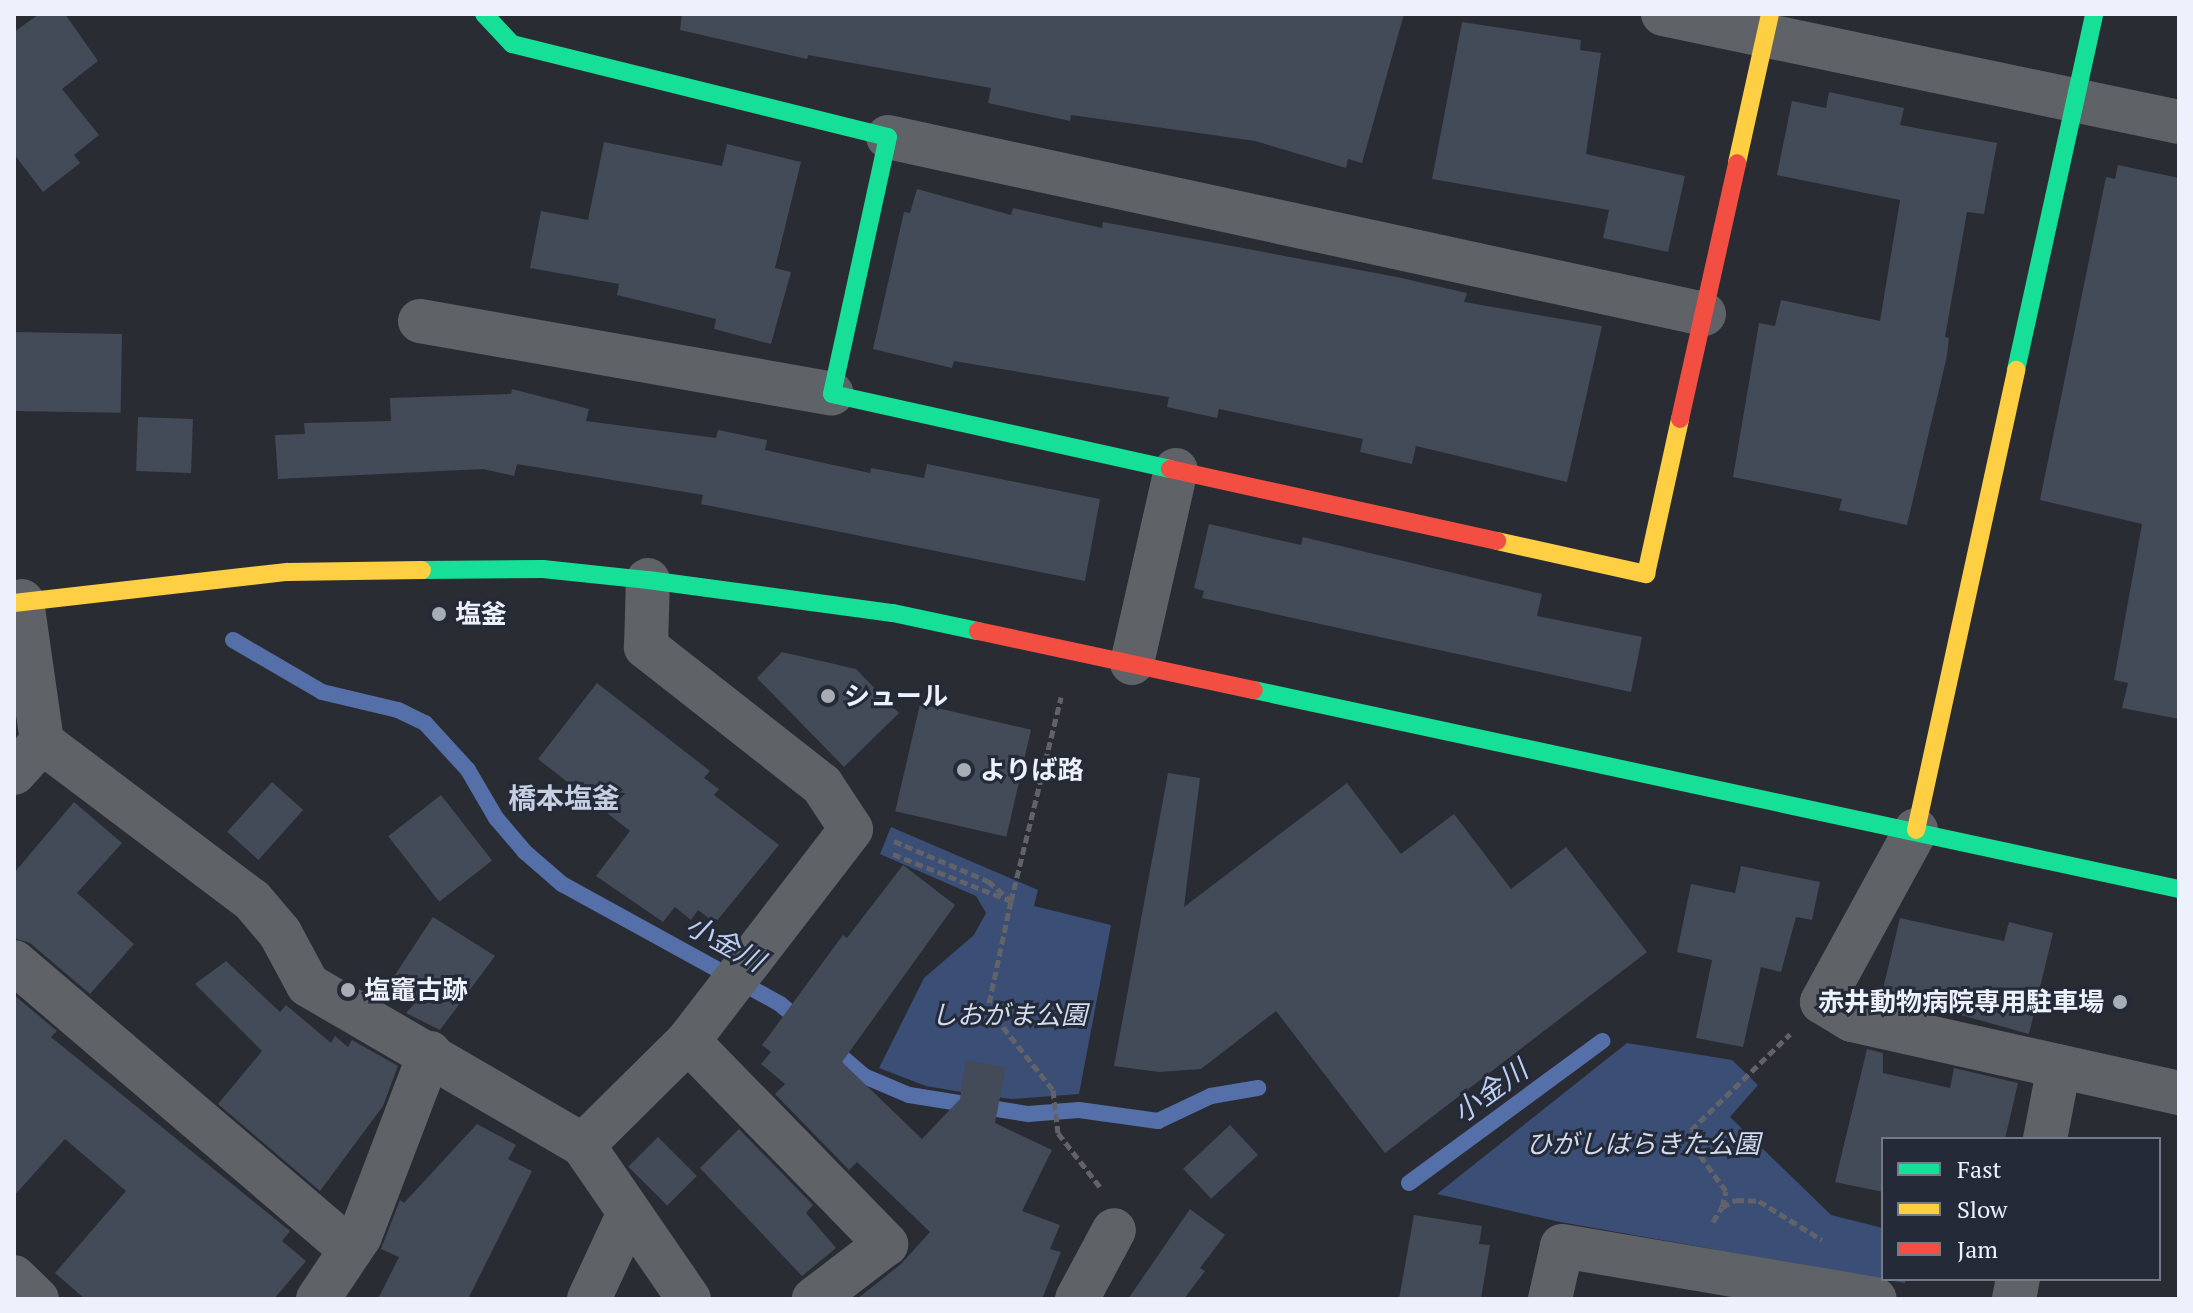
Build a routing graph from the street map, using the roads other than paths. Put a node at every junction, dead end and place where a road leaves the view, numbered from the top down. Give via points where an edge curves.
1 (484, 14) edge
2 (1663, 14) edge
3 (2094, 14) edge
4 (1768, 25) edge
5 (2074, 99) junction
6 (2179, 122) edge
7 (888, 137) junction
8 (1704, 314) junction
9 (420, 321) dead end
10 (832, 394) junction
11 (1176, 470) junction
12 (648, 580) junction
13 (18, 602) edge
14 (1132, 663) junction
15 (28, 758) edge
16 (1916, 830) junction
17 (2179, 889) edge
18 (14, 962) edge
19 (688, 1041) junction
20 (430, 1053) junction
21 (2059, 1066) junction
22 (2179, 1093) edge
23 (2045, 1137) edge
24 (583, 1145) junction
25 (628, 1215) junction
26 (1114, 1230) road end
27 (351, 1250) junction
28 (14, 1277) edge
29 (1800, 1292) edge
30 (37, 1299) edge
31 (318, 1299) edge
32 (589, 1299) edge
33 (689, 1299) edge
34 (814, 1299) edge
35 (1077, 1299) edge
36 (1550, 1299) edge
37 (1875, 1299) edge

1 - 7 street via 512,44
2 - 4 street
3 - 5 street
4 - 5 street
4 - 8 street
5 - 6 street
5 - 16 street
7 - 8 street
7 - 10 street
8 - 11 street via 1646,574
9 - 10 street
10 - 11 street
11 - 14 street
12 - 13 street via 543,569 287,572
12 - 14 street via 893,613
12 - 19 street via 646,647 822,785 851,829
13 - 15 street
14 - 16 street
15 - 20 street via 252,900 280,933 308,985
16 - 17 street
16 - 21 street via 1822,1002 1852,1020
18 - 27 street
19 - 24 street
19 - 34 street via 886,1244
20 - 24 street
20 - 27 street
21 - 22 street
21 - 23 street
24 - 25 street
25 - 32 street
25 - 33 street
26 - 35 street
27 - 31 street
28 - 30 street
29 - 36 street via 1562,1246
29 - 37 street

